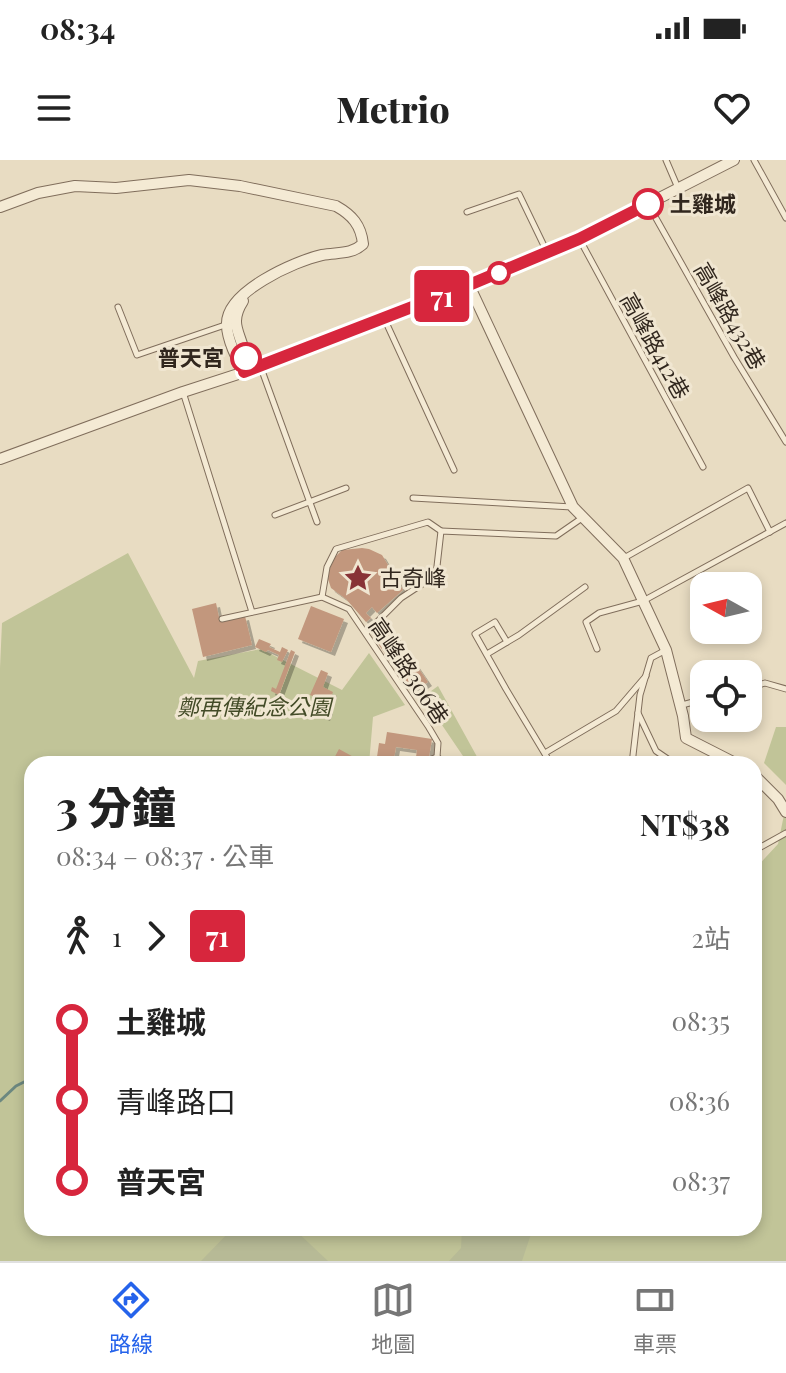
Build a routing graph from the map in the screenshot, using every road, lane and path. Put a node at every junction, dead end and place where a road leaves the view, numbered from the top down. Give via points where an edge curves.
1 (666, 160) edge
2 (734, 160) edge
3 (754, 160) edge
4 (679, 189) junction
5 (648, 204) junction
6 (0, 207) edge
7 (467, 212) dead end
8 (786, 218) edge
9 (579, 239) junction
10 (548, 253) junction
11 (469, 285) junction
12 (249, 290) junction
13 (118, 307) dead end
14 (384, 318) junction
15 (226, 325) junction
16 (260, 367) junction
17 (244, 372) junction
18 (183, 392) junction
19 (786, 442) edge
20 (0, 459) edge
21 (703, 467) dead end
22 (454, 470) dead end
23 (346, 488) dead end
24 (413, 498) dead end
25 (309, 502) junction
26 (573, 507) junction
27 (275, 515) dead end
28 (583, 518) junction
29 (317, 522) dead end
30 (786, 523) edge
31 (441, 531) junction
32 (770, 532) junction
33 (623, 558) junction
34 (585, 587) dead end
35 (322, 597) junction
36 (643, 601) junction
37 (252, 612) junction
38 (222, 619) dead end
39 (366, 633) junction
40 (507, 642) junction
41 (597, 649) dead end
42 (666, 650) junction
43 (487, 654) junction
44 (646, 676) junction
45 (762, 684) edge
46 (786, 689) edge
47 (690, 703) edge
48 (681, 705) junction
49 (638, 712) junction
50 (545, 753) junction
51 (437, 756) edge
52 (547, 756) edge
53 (633, 756) edge
54 (661, 756) edge
55 (721, 756) edge
56 (762, 783) edge
57 (786, 812) edge
58 (786, 833) edge
59 (762, 846) edge

1 - 4 lane
2 - 4 street
3 - 8 lane
4 - 5 street
5 - 9 street
5 - 19 lane, 高峰路432巷
6 - 12 street via 75,186 116,188 189,180 336,206 357,223 363,244 355,251 320,256 271,275
7 - 10 lane via 519,194
9 - 10 street
9 - 21 lane, 高峰路412巷
10 - 11 street
11 - 14 street
11 - 26 street
12 - 15 street via 230,309
12 - 17 street via 234,322 246,358
13 - 15 lane via 137,355
14 - 16 street
14 - 22 lane
15 - 17 street
16 - 17 street
16 - 25 lane
17 - 18 street
18 - 20 street
18 - 37 lane
23 - 25 lane
24 - 26 lane
25 - 27 lane
25 - 29 lane
26 - 28 street
28 - 31 lane via 556,536
28 - 33 street
30 - 32 lane
31 - 35 lane via 428,522 336,549
31 - 39 lane via 436,575 401,598
32 - 33 lane via 748,488
32 - 36 lane
33 - 36 street
34 - 40 lane
35 - 37 lane
35 - 39 lane, 高峰路306巷 via 349,609
36 - 41 lane via 586,622
36 - 42 street
37 - 38 lane
39 - 51 lane, 高峰路306巷 via 438,743
40 - 43 lane
40 - 43 lane via 495,622 475,634
42 - 44 lane via 651,658
42 - 48 street
43 - 50 lane
44 - 49 lane
44 - 50 lane via 616,711
45 - 46 lane
47 - 48 lane
48 - 55 street via 686,738
49 - 53 lane
49 - 54 lane
50 - 52 lane
56 - 57 street
58 - 59 lane

